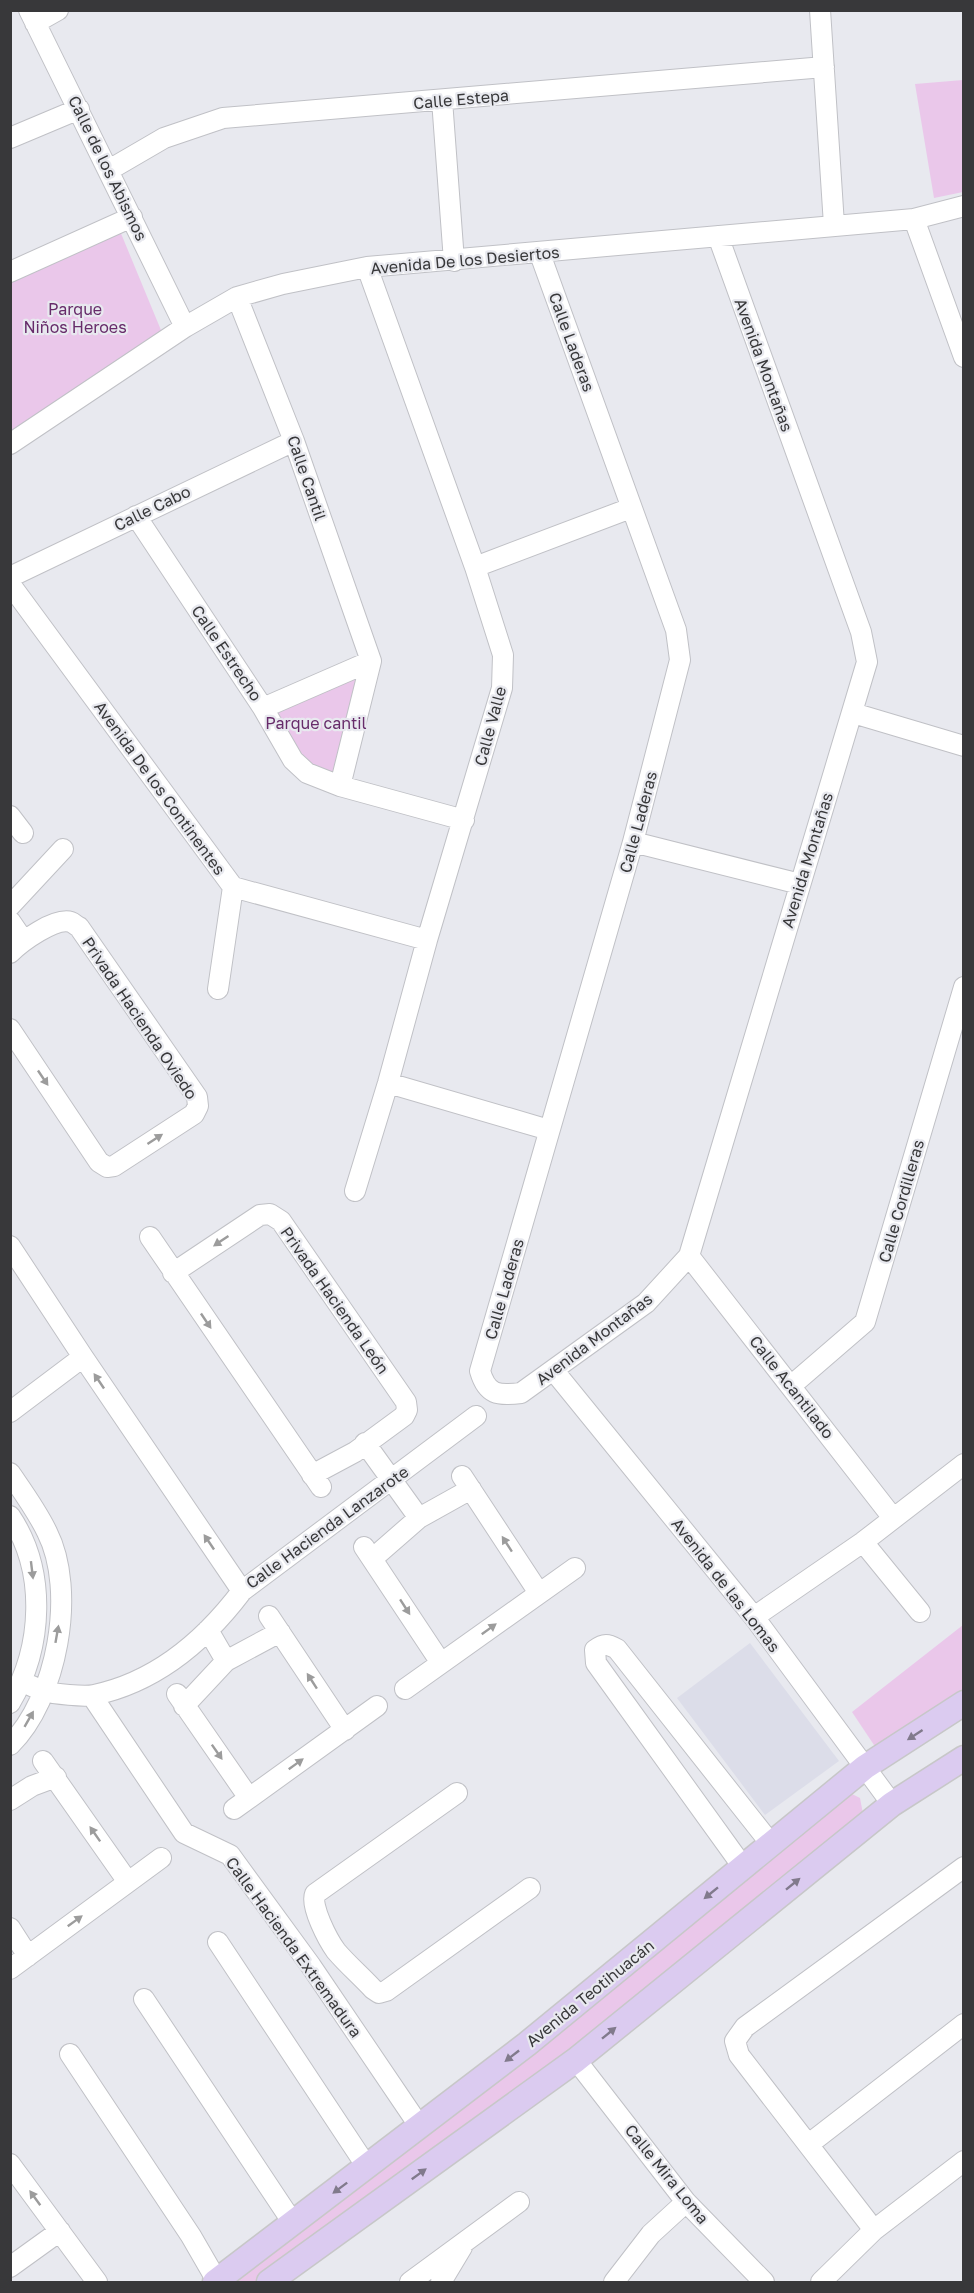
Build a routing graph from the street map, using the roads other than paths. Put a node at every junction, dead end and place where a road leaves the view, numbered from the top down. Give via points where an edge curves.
1 (58, 10) edge
2 (820, 10) edge
3 (33, 17) edge
4 (824, 67) junction
5 (442, 100) junction
6 (79, 109) junction
7 (10, 138) edge
8 (109, 170) junction
9 (963, 206) edge
10 (132, 217) junction
11 (914, 219) junction
12 (834, 225) junction
13 (718, 236) junction
14 (540, 254) junction
15 (454, 261) junction
16 (367, 267) junction
17 (10, 272) edge
18 (237, 297) junction
19 (185, 327) junction
20 (963, 357) edge
21 (294, 441) junction
22 (10, 444) edge
23 (631, 508) junction
24 (136, 516) junction
25 (475, 567) junction
26 (10, 577) edge
27 (10, 584) edge
28 (371, 661) junction
29 (263, 708) junction
30 (853, 713) junction
31 (963, 746) edge
32 (340, 786) junction
33 (464, 820) junction
34 (633, 842) junction
35 (63, 849) dead end
36 (800, 884) junction
37 (233, 888) junction
38 (10, 906) edge
39 (10, 921) edge
40 (427, 940) junction
41 (17, 946) edge
42 (963, 987) edge
43 (218, 989) dead end
44 (10, 1029) edge
45 (388, 1083) junction
46 (549, 1130) junction
47 (355, 1191) dead end
48 (150, 1237) dead end
49 (10, 1246) edge
50 (689, 1256) junction
51 (173, 1272) junction
52 (83, 1357) junction
53 (554, 1371) junction
54 (792, 1385) junction
55 (493, 1392) joint
56 (10, 1412) edge
57 (476, 1416) dead end
58 (365, 1443) junction
59 (962, 1468) edge
60 (10, 1473) edge
61 (391, 1481) junction
62 (10, 1516) edge
63 (419, 1518) junction
64 (893, 1518) junction
65 (863, 1542) junction
66 (575, 1568) dead end
67 (242, 1591) junction
68 (539, 1593) junction
69 (920, 1612) dead end
70 (754, 1617) junction
71 (208, 1630) junction
72 (226, 1661) junction
73 (441, 1663) junction
74 (23, 1682) junction
75 (405, 1689) dead end
76 (45, 1692) junction
77 (92, 1696) junction
78 (10, 1702) edge
79 (963, 1702) edge
80 (377, 1706) dead end
81 (345, 1730) junction
82 (10, 1745) edge
83 (963, 1758) edge
84 (43, 1761) dead end
85 (865, 1767) junction
86 (56, 1777) junction
87 (457, 1793) dead end
88 (10, 1800) edge
89 (892, 1804) junction
90 (771, 1844) junction
91 (161, 1858) dead end
92 (743, 1867) junction
93 (963, 1867) edge
94 (128, 1882) junction
95 (530, 1888) dead end
96 (10, 1928) edge
97 (218, 1942) dead end
98 (335, 1950) junction
99 (28, 1956) junction
100 (311, 1966) junction
101 (10, 1969) edge
102 (144, 1999) dead end
103 (963, 2024) edge
104 (70, 2054) dead end
105 (576, 2060) junction
106 (420, 2127) junction
107 (809, 2144) junction
108 (963, 2161) edge
109 (10, 2164) edge
110 (367, 2168) junction
111 (519, 2202) dead end
112 (686, 2202) junction
113 (293, 2223) junction
114 (874, 2230) junction
115 (60, 2231) junction
116 (466, 2240) junction
117 (10, 2267) edge
118 (216, 2282) edge
119 (97, 2283) edge
120 (269, 2283) edge
121 (410, 2283) edge
122 (441, 2283) edge
123 (614, 2283) edge
124 (764, 2283) edge
125 (821, 2283) edge

1 - 3 street
2 - 4 street
3 - 6 street, Calle de los Abismos
4 - 5 street, Calle Estepa
4 - 12 street
5 - 8 street, Calle Estepa via 223,118 165,138
5 - 15 street
6 - 7 street
6 - 8 street, Calle de los Abismos
8 - 10 street, Calle de los Abismos
9 - 11 street, Avenida De los Desiertos
10 - 17 street
10 - 19 street, Calle de los Abismos
11 - 12 street, Avenida De los Desiertos
11 - 20 street
12 - 13 street, Avenida De los Desiertos
13 - 14 street, Avenida De los Desiertos
13 - 30 street, Avenida Montañas via 861,632 867,662
14 - 15 street, Avenida De los Desiertos
14 - 23 street, Calle Laderas
15 - 16 street, Avenida De los Desiertos
16 - 18 street, Avenida De los Desiertos
16 - 25 street, Calle Valle
18 - 19 street, Avenida De los Desiertos
18 - 21 street, Calle Cantil
19 - 22 street, Avenida De los Desiertos
21 - 24 street, Calle Cabo
21 - 28 street, Calle Cantil
23 - 25 street
23 - 34 street, Calle Laderas via 676,630 680,660
24 - 26 street, Calle Cabo
24 - 29 street, Calle Estrecho
25 - 33 street, Calle Valle via 503,655 502,688
27 - 37 street, Avenida De los Continentes
28 - 29 street
28 - 32 street
29 - 32 street, Calle Estrecho via 293,760 307,773
30 - 31 street
30 - 36 street, Avenida Montañas
32 - 33 street, Calle Estrecho
33 - 40 street, Calle Valle
34 - 36 street
34 - 46 street, Calle Laderas
35 - 38 street
36 - 50 street, Avenida Montañas
37 - 40 street, Avenida De los Continentes
37 - 43 street
39 - 41 street, Privada Hacienda Oviedo
40 - 45 street, Calle Valle
44 -> 41 street, Privada Hacienda Oviedo via 99,1162 107,1167 194,1114 198,1106 196,1097 79,927 61,922
42 - 54 street, Calle Cordilleras via 865,1322
45 - 46 street
45 - 47 street, Calle Valle
46 - 55 street, Calle Laderas via 480,1371 484,1384
48 - 51 street, Privada Hacienda León
49 - 52 street
50 - 53 street, Avenida Montañas via 646,1303
50 - 54 street, Calle Acantilado
51 -> 58 street, Privada Hacienda León via 317,1481
58 -> 51 street, Privada Hacienda León via 404,1416 406,1402 281,1221 270,1214 260,1215
52 - 56 street
67 -> 52 street
53 - 55 street, Avenida Montañas via 521,1393
53 - 70 street, Avenida de las Lomas
54 - 64 street, Calle Acantilado
57 - 61 street, Calle Hacienda Lanzarote
58 - 61 street
59 - 64 street
76 -> 60 street via 61,1614 61,1577 48,1533
61 - 63 street
61 - 67 street, Calle Hacienda Lanzarote
62 -> 74 street via 30,1553 37,1607 33,1653
68 -> 63 street via 467,1482
63 -> 73 street via 368,1553
64 - 65 street
65 - 69 street
65 - 70 street
66 - 68 street
67 - 71 street, Calle Hacienda Lanzarote
73 -> 68 street
70 - 85 street, Avenida de las Lomas
71 - 72 street
71 - 77 street, Calle Hacienda Lanzarote via 177,1658 135,1682
81 -> 72 street via 274,1624
72 -> 81 street via 181,1700 241,1804
73 - 75 street
74 - 76 street, Calle Hacienda Lanzarote
74 - 78 street
76 - 77 street, Calle Hacienda Lanzarote
82 -> 76 street via 19,1737
77 - 100 street, Calle Hacienda Extremadura via 184,1833 230,1855
79 -> 85 main road, Avenida Teotihuacán
80 - 81 street
83 - 89 main road
84 - 86 street
85 - 89 street, Avenida de las Lomas
85 - 90 main road, Avenida Teotihuacán
86 - 88 street
94 -> 86 street
87 - 98 street via 315,1894 314,1908
105 -> 89 main road
90 - 92 main road, Avenida Teotihuacán
90 - 92 street via 617,1649 602,1645 596,1650 596,1663
91 - 94 street
92 -> 106 main road, Avenida Teotihuacán
93 - 107 street via 745,2027 735,2041 739,2055
99 -> 94 street
95 - 98 street via 380,1993
96 - 99 street
97 - 110 street
98 - 100 street
99 - 101 street
100 - 106 street, Calle Hacienda Extremadura
102 - 113 street
103 - 107 street
104 - 118 street via 191,2236
105 - 112 street, Calle Mira Loma
120 -> 105 main road
106 - 110 main road, Avenida Teotihuacán
107 - 114 street
108 - 114 street
115 -> 109 street
110 -> 113 main road, Avenida Teotihuacán
111 - 116 street
112 - 123 street via 651,2234
112 - 124 street, Calle Mira Loma
113 - 118 main road, Avenida Teotihuacán
114 - 125 street
115 - 117 street
115 - 119 street
116 - 121 street
116 - 122 street

